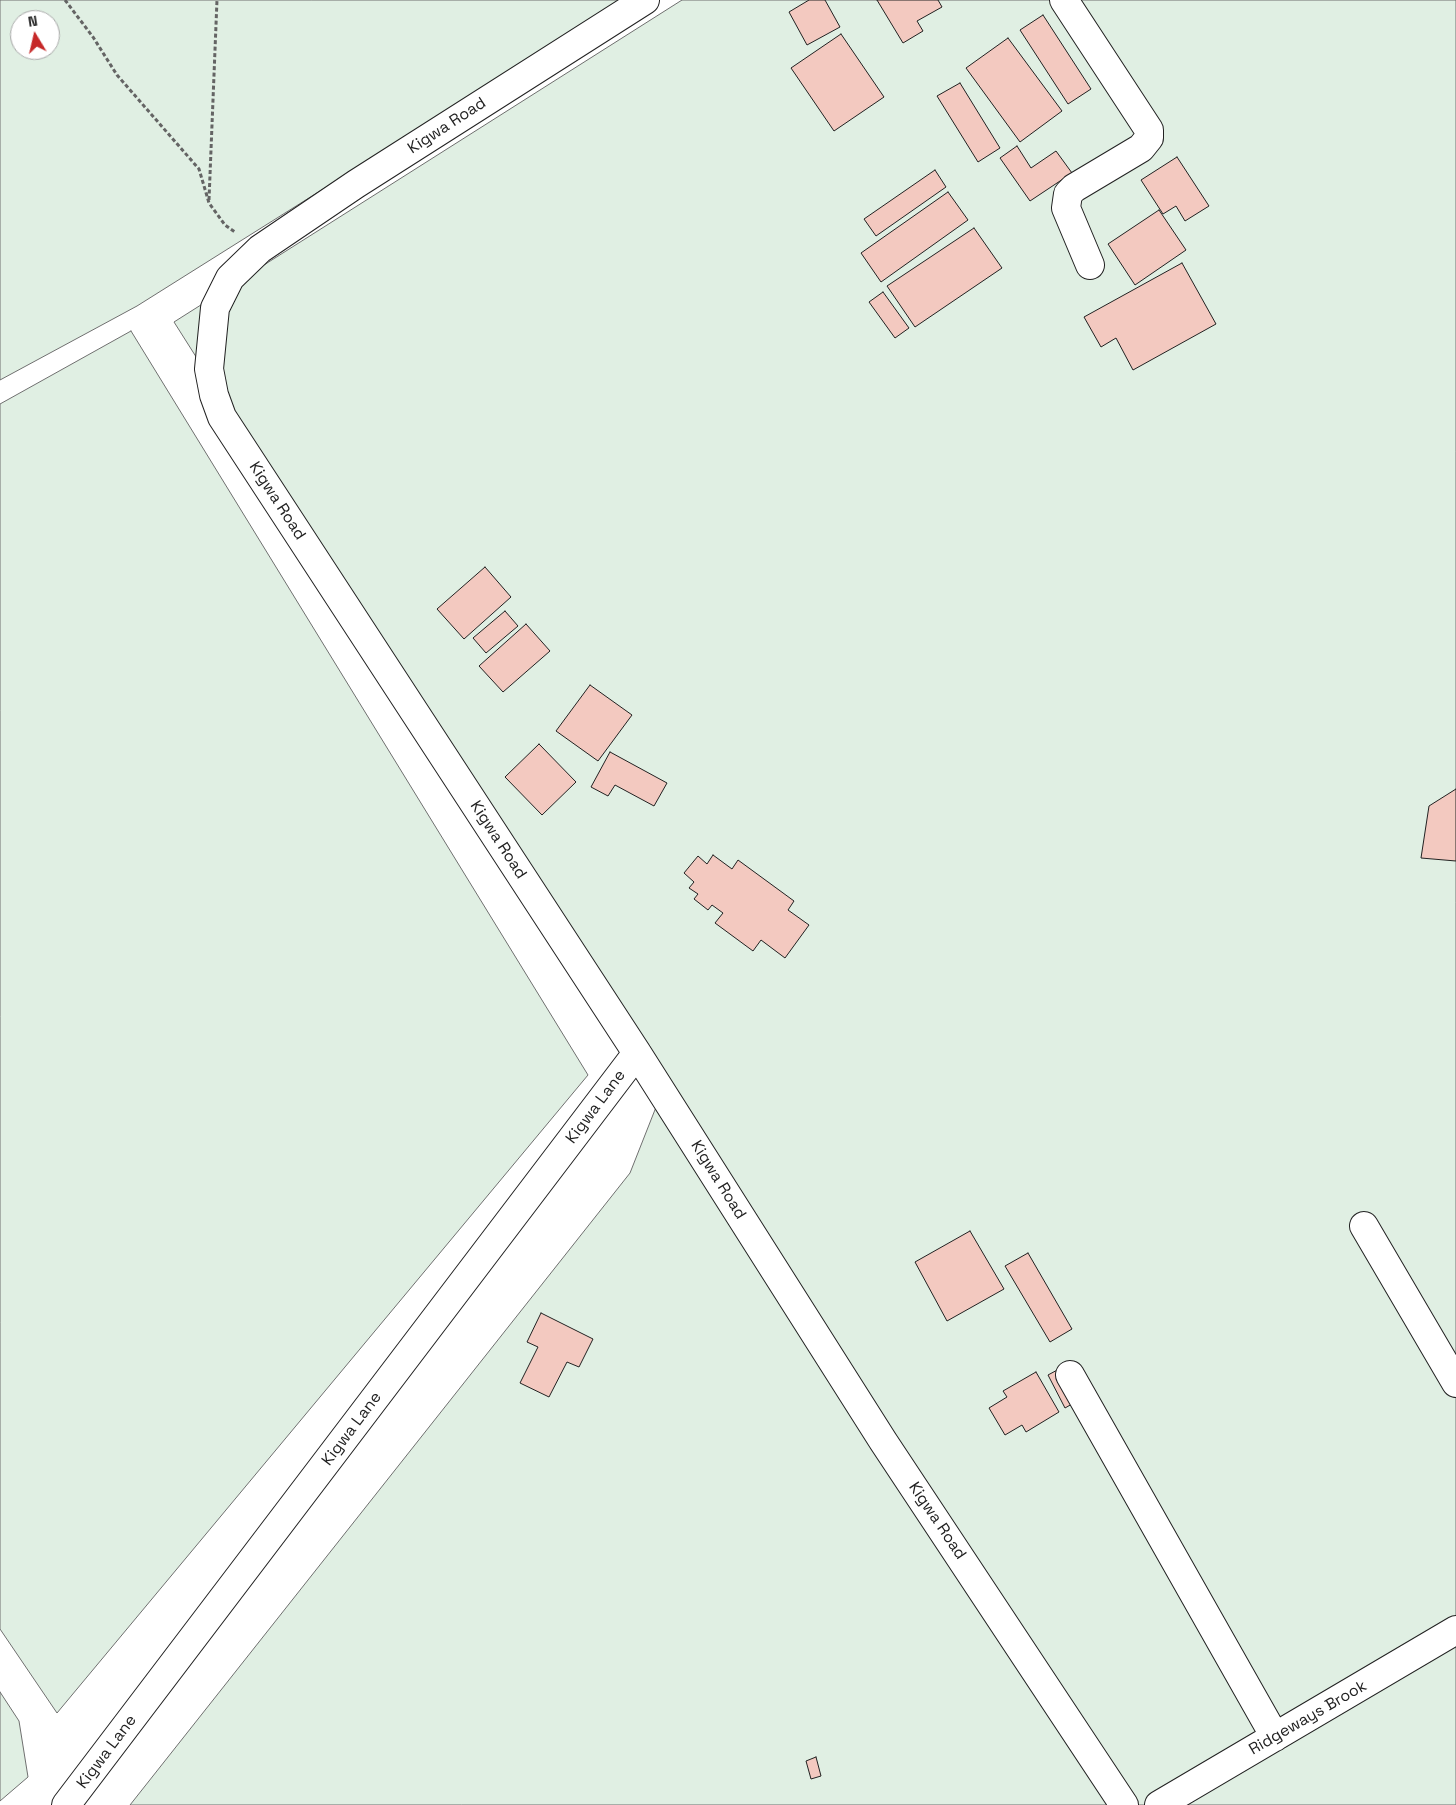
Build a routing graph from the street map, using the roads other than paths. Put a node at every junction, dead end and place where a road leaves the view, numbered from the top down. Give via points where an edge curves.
1 (645, 0) edge
2 (1064, 0) edge
3 (1090, 265) dead end
4 (637, 1053) junction
5 (1364, 1226) dead end
6 (1070, 1375) dead end
7 (1456, 1383) edge
8 (1456, 1630) edge
9 (1274, 1737) junction
10 (66, 1805) edge
11 (1124, 1805) edge
12 (1159, 1805) edge

1 - 4 street, Kigwa Road via 260,249 230,278 215,308 209,368 222,417
2 - 3 street via 1149,130 1149,138 1141,148 1068,194 1066,208
4 - 10 street, Kigwa Lane
4 - 11 street, Kigwa Road via 883,1441
5 - 7 street
6 - 9 street
8 - 9 street, Ridgeways Brook
9 - 12 street, Ridgeways Brook

